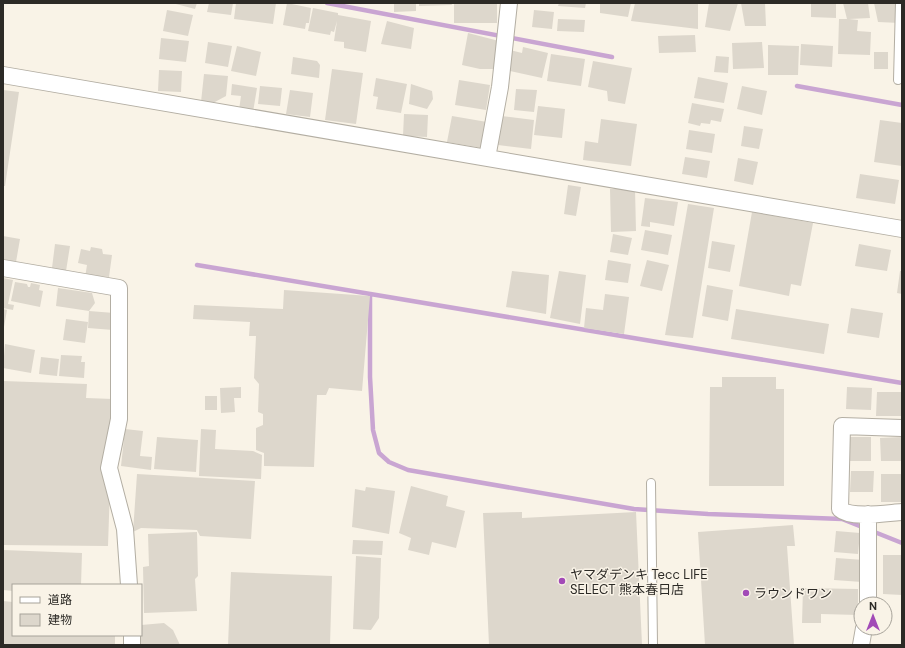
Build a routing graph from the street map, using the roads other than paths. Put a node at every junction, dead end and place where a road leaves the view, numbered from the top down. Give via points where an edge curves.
1 (509, 3) edge
2 (900, 3) edge
3 (3, 75) edge
4 (898, 80) dead end
5 (487, 158) junction
6 (902, 229) edge
7 (3, 268) edge
8 (902, 428) edge
9 (651, 483) dead end
10 (902, 512) edge
11 (868, 514) junction
12 (129, 584) edge
13 (868, 596) edge
14 (653, 645) edge

1 - 5 street via 500,87
2 - 4 lane
3 - 5 street
5 - 6 street
7 - 12 street via 119,288 119,419 109,468 124,529
8 - 11 street via 842,426 840,509 844,512
9 - 14 lane
10 - 11 street
11 - 13 street

